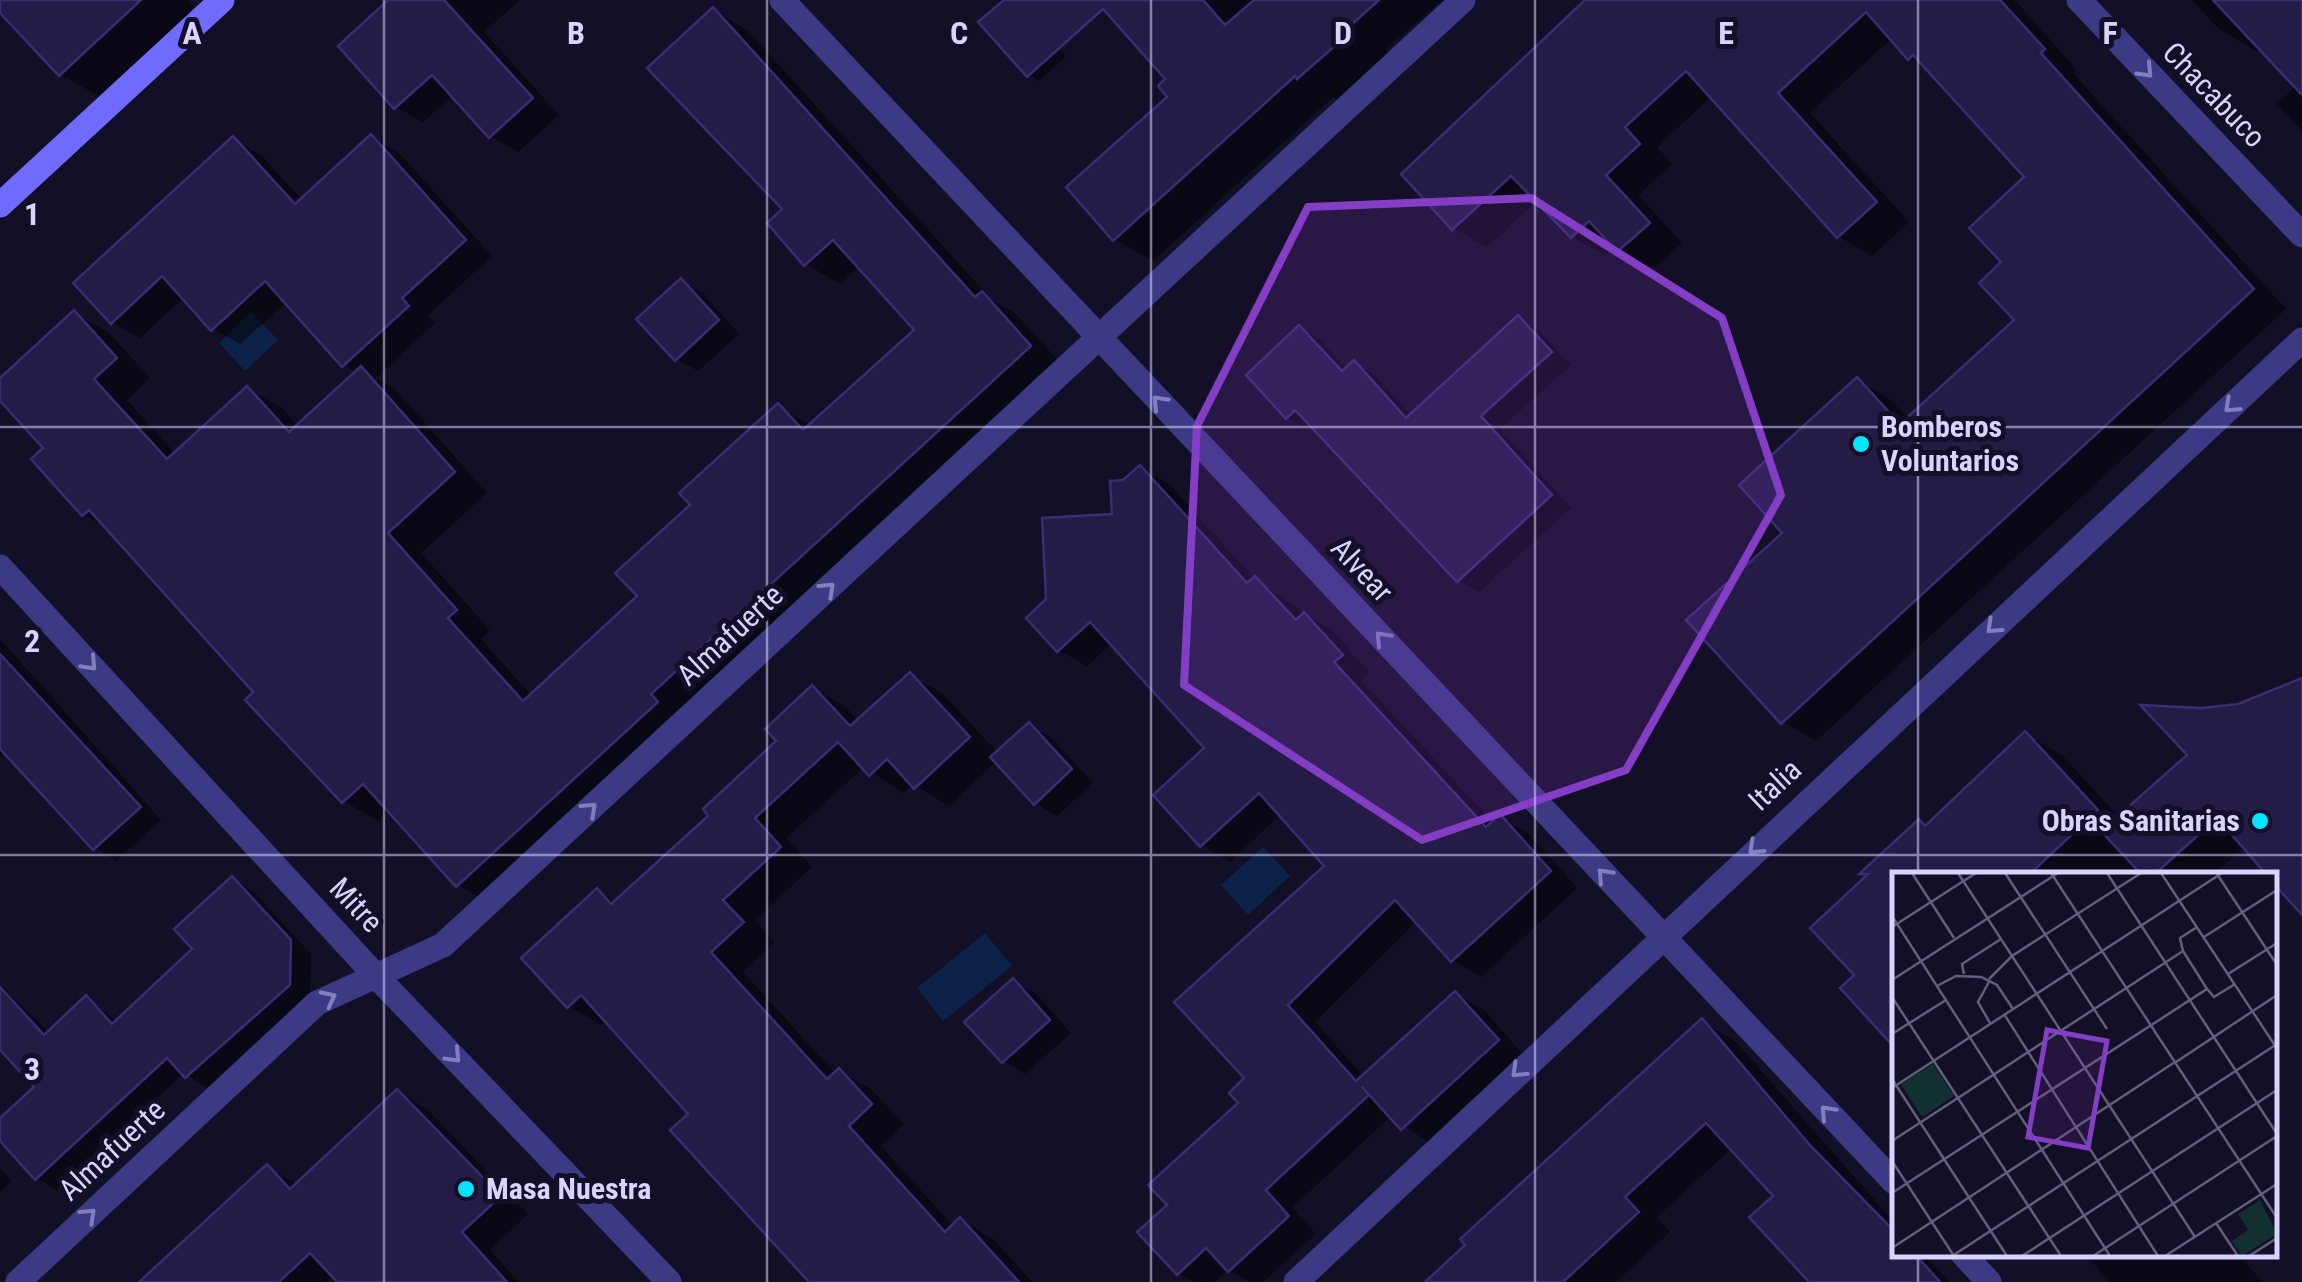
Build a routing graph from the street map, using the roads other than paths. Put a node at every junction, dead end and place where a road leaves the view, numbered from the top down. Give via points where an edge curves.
1 (222, 0) edge
2 (782, 0) edge
3 (1463, 0) edge
4 (2079, 0) edge
5 (0, 205) edge
6 (2302, 235) edge
7 (1099, 338) junction
8 (2302, 340) edge
9 (0, 567) edge
10 (1661, 936) junction
11 (376, 976) junction
12 (1892, 1180) edge
13 (1966, 1257) edge
14 (18, 1282) edge
15 (670, 1282) edge
16 (1296, 1282) edge
17 (1989, 1282) edge

1 - 5 main road
2 - 7 street, Alvear
3 - 7 street, Almafuerte
4 -> 6 street, Chacabuco
10 -> 7 street, Alvear
11 -> 7 street, Almafuerte via 443,944
8 -> 10 street, Italia
9 -> 11 street, Mitre
12 -> 10 street, Alvear
10 -> 16 street, Italia
14 -> 11 street, Almafuerte via 317,1003
11 -> 15 street, Mitre
13 - 17 street

